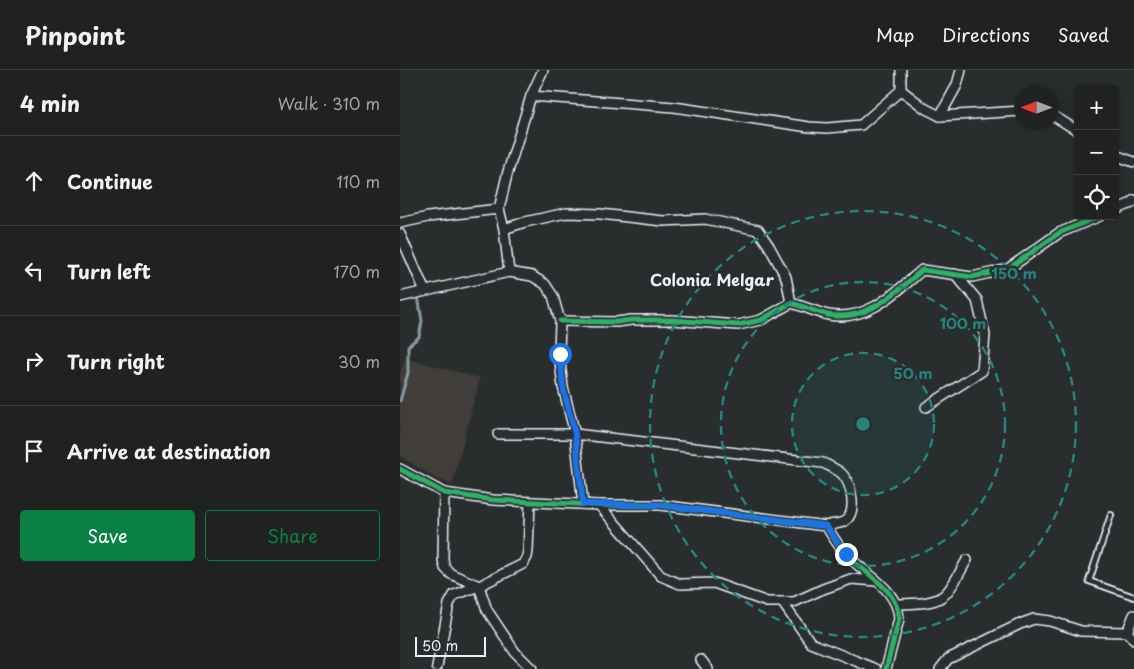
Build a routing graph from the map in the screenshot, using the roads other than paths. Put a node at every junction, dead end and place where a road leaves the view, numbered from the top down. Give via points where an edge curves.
1 (543, 70) edge
2 (901, 70) edge
3 (961, 70) edge
4 (901, 90) junction
5 (531, 96) junction
6 (1014, 111) edge
7 (940, 116) junction
8 (1059, 119) edge
9 (1076, 130) edge
10 (1119, 156) edge
11 (1134, 162) edge
12 (1134, 200) edge
13 (1119, 208) edge
14 (499, 209) junction
15 (1090, 220) edge
16 (400, 223) edge
17 (504, 229) junction
18 (400, 234) edge
19 (509, 272) junction
20 (955, 274) junction
21 (424, 291) junction
22 (400, 298) edge
23 (791, 303) junction
24 (560, 321) junction
25 (926, 407) dead end
26 (498, 434) dead end
27 (575, 434) junction
28 (400, 469) edge
29 (444, 493) junction
30 (530, 502) junction
31 (583, 504) junction
32 (599, 505) junction
33 (1111, 515) dead end
34 (826, 526) junction
35 (967, 560) dead end
36 (877, 581) junction
37 (478, 586) junction
38 (1134, 597) edge
39 (782, 602) junction
40 (896, 604) junction
41 (1134, 615) edge
42 (1127, 632) junction
43 (1134, 640) edge
44 (701, 660) dead end
45 (437, 667) dead end
46 (532, 669) edge
47 (708, 669) edge
48 (876, 669) edge
49 (886, 669) edge
50 (940, 669) edge

1 - 5 street
2 - 4 street
3 - 7 street via 958,86
4 - 5 street via 861,125 827,128 674,107
4 - 7 street
5 - 14 street
6 - 7 street
8 - 9 street
10 - 11 street
12 - 13 street
14 - 16 street
14 - 17 street
15 - 20 street via 1059,233 1008,269 972,277
17 - 19 street
17 - 23 street via 566,213 663,221 705,219 758,230 786,277
18 - 21 street
19 - 21 street
19 - 24 street via 532,276 545,284 553,296
20 - 23 street via 922,270 883,302 857,314 829,315
20 - 25 street via 977,300 985,335 982,371
21 - 22 street
23 - 24 street via 761,320 738,325 672,320
24 - 27 street via 563,387
26 - 27 street
27 - 31 street
27 - 34 street via 823,463 843,475 852,500 851,513 845,521
28 - 29 street
29 - 30 street
29 - 37 street via 445,568
30 - 31 street
30 - 37 street via 528,550 523,564
31 - 32 street
32 - 34 street via 660,505
32 - 39 street via 661,576 680,584 714,583 767,602
33 - 38 lane via 1089,581
34 - 36 street via 846,554
35 - 40 street via 944,596 933,601
36 - 39 street via 851,579 794,602
36 - 40 street
37 - 45 street via 451,599
37 - 46 street via 487,610 515,652
39 - 48 street via 811,643
40 - 49 street via 899,619
41 - 42 street
42 - 43 street
42 - 50 street via 1081,631 1050,620 1034,619 948,659
44 - 47 street

